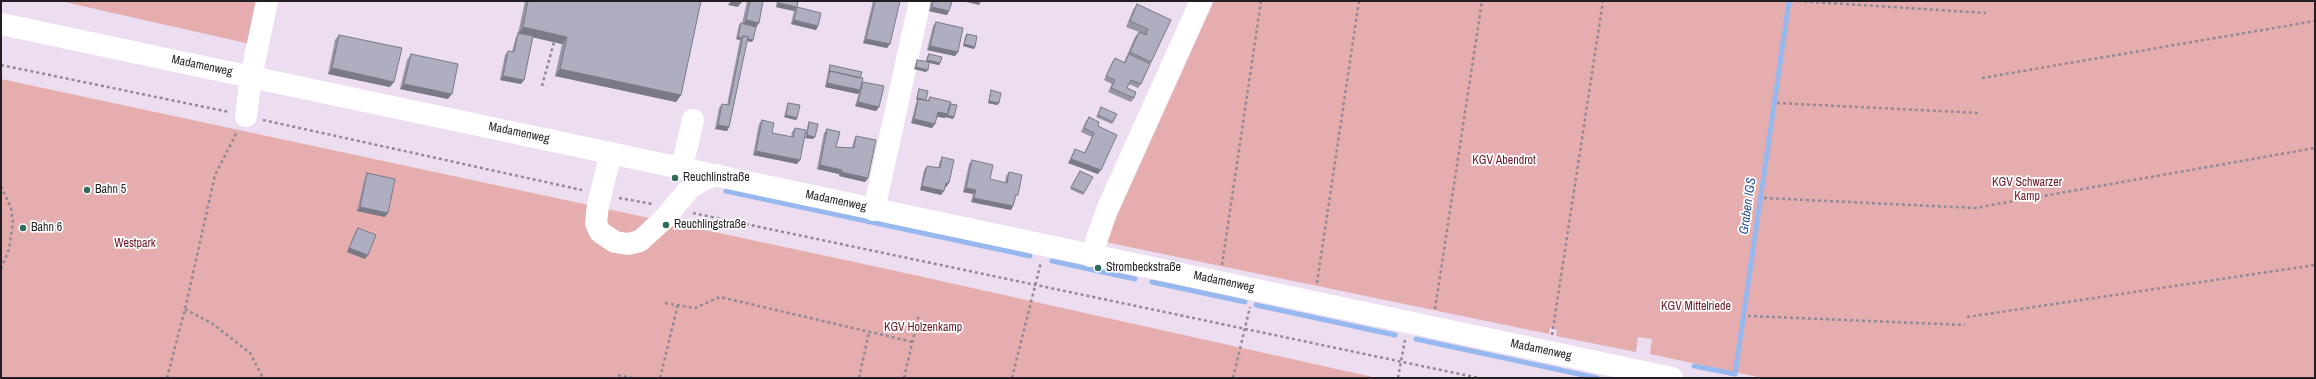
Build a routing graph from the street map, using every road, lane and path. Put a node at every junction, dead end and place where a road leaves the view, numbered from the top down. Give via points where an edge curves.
1 (267, 1) edge
2 (920, 1) edge
3 (1201, 1) edge
4 (1261, 1) edge
5 (1359, 1) edge
6 (1482, 1) edge
7 (1603, 1) edge
8 (1798, 1) edge
9 (1986, 13) dead end
10 (2315, 21) edge
11 (1, 24) edge
12 (554, 42) edge
13 (1, 65) edge
14 (251, 77) junction
15 (1982, 78) dead end
16 (542, 86) dead end
17 (1777, 102) dead end
18 (1980, 113) dead end
19 (246, 116) junction
20 (693, 120) dead end
21 (2315, 148) edge
22 (611, 153) junction
23 (682, 168) junction
24 (717, 175) junction
25 (1, 186) edge
26 (601, 194) junction
27 (1764, 198) dead end
28 (673, 208) junction
29 (874, 210) junction
30 (1045, 246) junction
31 (1091, 256) junction
32 (1222, 265) dead end
33 (2315, 265) edge
34 (1, 268) edge
35 (1035, 284) junction
36 (1316, 284) dead end
37 (1255, 289) junction
38 (665, 303) dead end
39 (678, 304) junction
40 (1435, 309) dead end
41 (185, 310) junction
42 (919, 314) dead end
43 (1748, 316) dead end
44 (1966, 317) dead end
45 (1408, 322) junction
46 (1965, 325) dead end
47 (1245, 328) junction
48 (1553, 329) dead end
49 (870, 332) junction
50 (913, 342) junction
51 (1401, 362) junction
52 (618, 375) dead end
53 (167, 378) edge
54 (263, 378) edge
55 (632, 378) edge
56 (660, 378) edge
57 (859, 378) edge
58 (904, 378) edge
59 (1012, 378) edge
60 (1233, 378) edge
61 (1398, 378) edge
62 (1480, 378) edge
63 (1672, 378) edge

1 - 14 street
2 - 29 street
3 - 31 street via 1107,210
4 - 32 path
5 - 36 path
6 - 40 path
7 - 48 path
8 - 9 path
10 - 15 path
11 - 14 street, Madamenweg
12 - 16 path
13 - 19 path
14 - 19 street
14 - 22 street, Madamenweg
17 - 18 path
19 - 26 path
19 - 41 path via 215,175
20 - 23 street
21 - 27 path via 1975,208
22 - 23 street, Madamenweg
22 - 26 street
23 - 24 street, Madamenweg
24 - 28 street via 702,180 690,188
24 - 29 street, Madamenweg
25 - 34 path via 11,208 13,223 9,249
26 - 28 path
26 - 28 street via 596,223 600,232 616,242 628,244 640,241
28 - 35 path
29 - 30 street, Madamenweg
30 - 31 street, Madamenweg
30 - 35 path
31 - 37 street, Madamenweg
33 - 44 path
35 - 47 path
35 - 59 path
37 - 45 street, Madamenweg
37 - 47 path
38 - 39 path
39 - 49 path via 695,308 720,297
39 - 56 path
41 - 53 path
41 - 54 path via 213,324 250,353
42 - 50 path
43 - 46 path
45 - 51 path
45 - 63 street, Madamenweg
47 - 51 path
47 - 60 path
49 - 50 path
49 - 57 path
50 - 58 path
51 - 61 path
51 - 62 path
52 - 55 path

